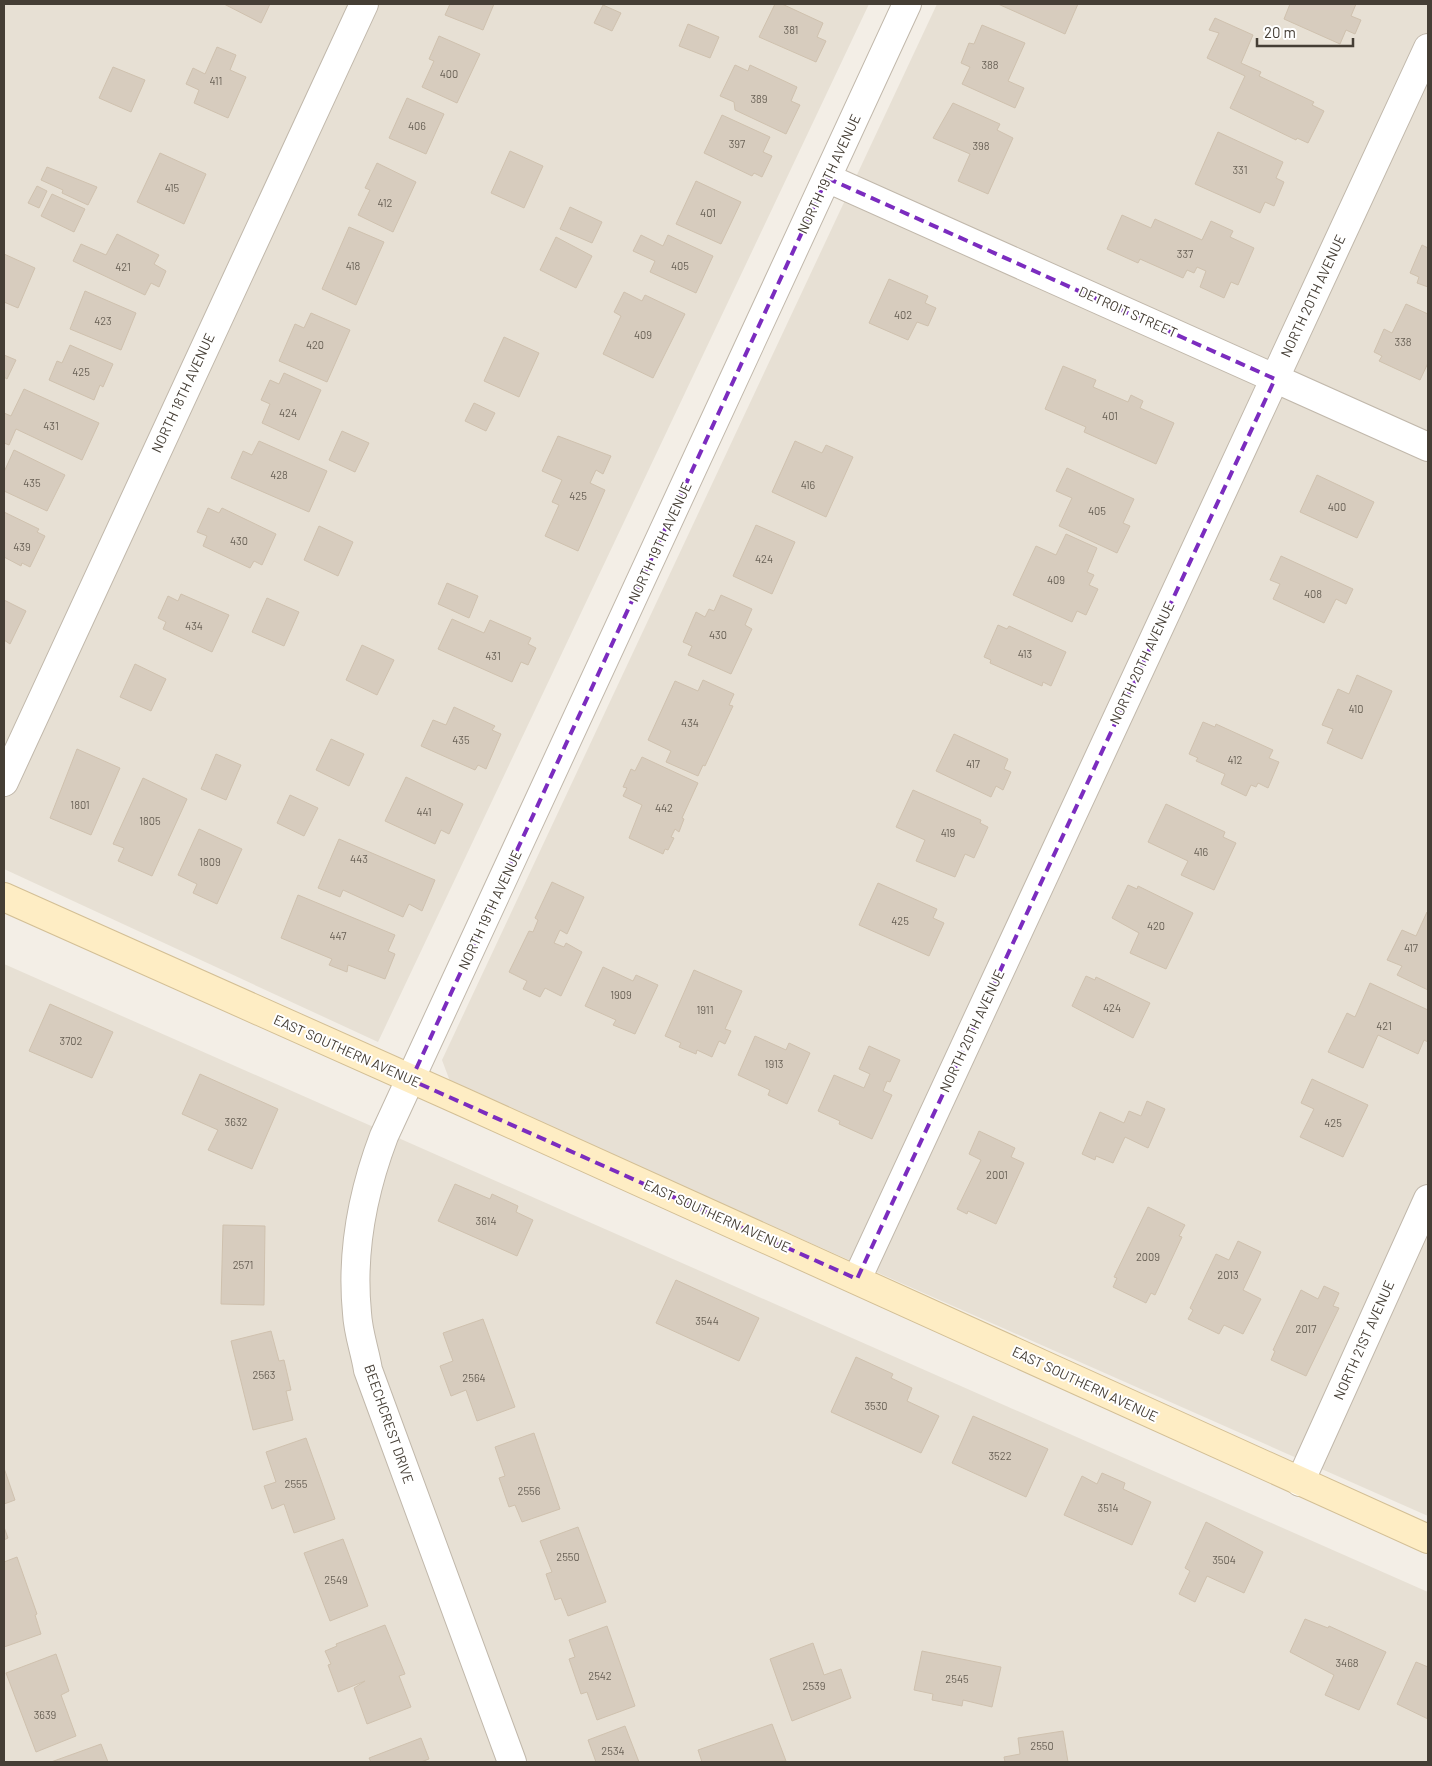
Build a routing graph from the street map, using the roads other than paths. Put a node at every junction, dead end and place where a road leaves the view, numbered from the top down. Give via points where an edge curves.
1 (364, 4) edge
2 (908, 4) edge
3 (1428, 48) edge
4 (828, 178) junction
5 (1275, 378) junction
6 (1428, 447) edge
7 (4, 782) edge
8 (4, 897) edge
9 (411, 1080) junction
10 (1428, 1199) edge
11 (857, 1279) junction
12 (1300, 1482) junction
13 (1428, 1539) edge
14 (512, 1762) edge

1 - 7 street, NORTH 18TH AVENUE
2 - 4 street, NORTH 19TH AVENUE
3 - 5 street, NORTH 20TH AVENUE
4 - 5 street, DETROIT STREET
4 - 9 street, NORTH 19TH AVENUE
5 - 6 street, DETROIT STREET
5 - 11 street, NORTH 20TH AVENUE
8 - 9 street, EAST SOUTHERN AVENUE
9 - 11 street, EAST SOUTHERN AVENUE
9 - 14 street, BEECHCREST DRIVE via 384,1136 367,1187 356,1254 357,1314 368,1370
10 - 12 street, NORTH 21ST AVENUE
11 - 12 street, EAST SOUTHERN AVENUE
12 - 13 street, EAST SOUTHERN AVENUE

